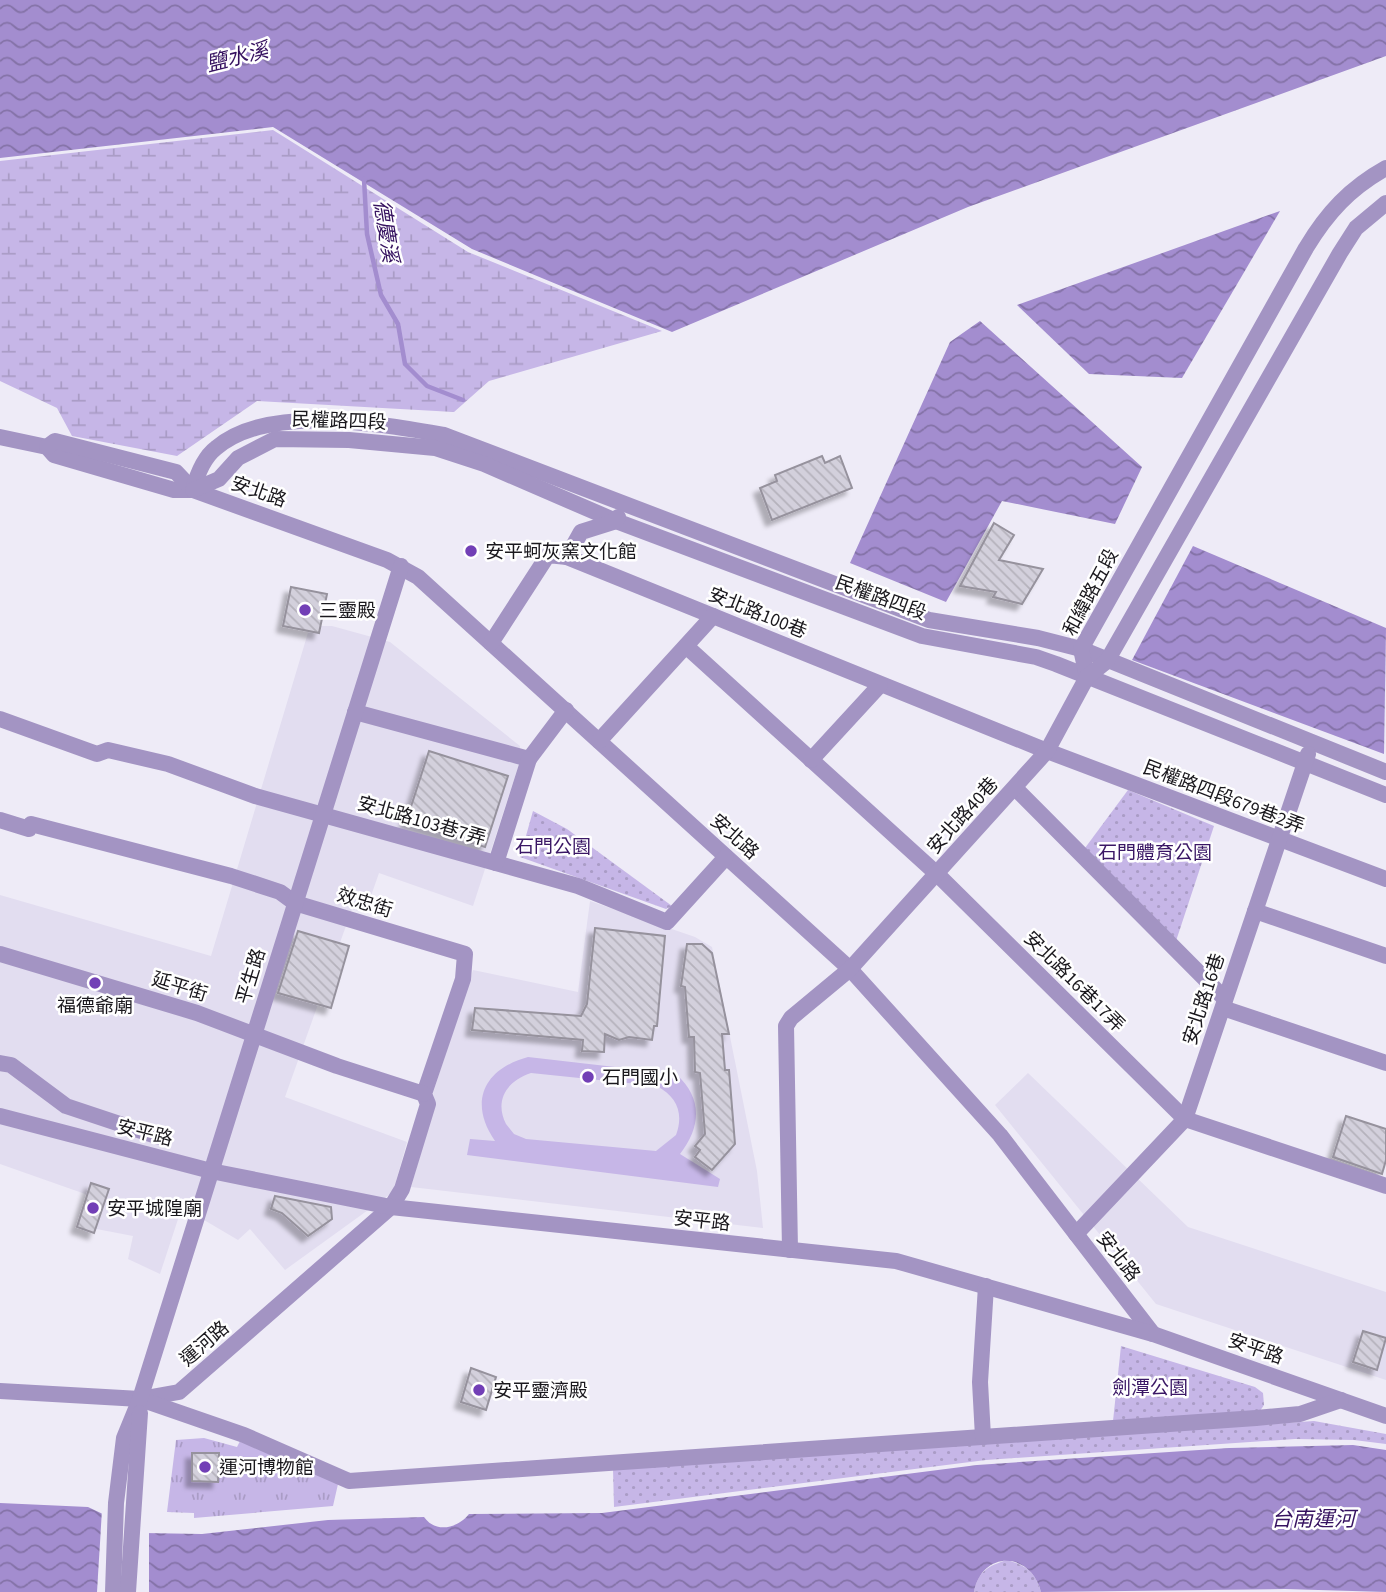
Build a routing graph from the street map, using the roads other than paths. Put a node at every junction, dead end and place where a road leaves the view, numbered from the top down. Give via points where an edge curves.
1 (1386, 168) edge
2 (1386, 203) edge
3 (0, 437) edge
4 (193, 490) junction
5 (624, 505) junction
6 (616, 520) junction
7 (567, 557) junction
8 (401, 566) junction
9 (713, 616) junction
10 (491, 643) junction
11 (687, 647) junction
12 (1081, 649) junction
13 (1107, 661) junction
14 (1087, 677) junction
15 (880, 685) junction
16 (566, 710) junction
17 (355, 712) junction
18 (0, 719) edge
19 (599, 741) junction
20 (1312, 742) junction
21 (1047, 751) junction
22 (529, 759) junction
23 (811, 760) junction
24 (1304, 764) junction
25 (1386, 772) edge
26 (1015, 788) junction
27 (1386, 795) edge
28 (324, 814) junction
29 (0, 820) edge
30 (1279, 839) junction
31 (726, 856) junction
32 (496, 863) junction
33 (937, 874) junction
34 (1386, 880) edge
35 (295, 903) junction
36 (1255, 911) junction
37 (0, 954) edge
38 (1386, 956) edge
39 (850, 969) junction
40 (1224, 1004) junction
41 (254, 1034) junction
42 (0, 1063) edge
43 (1386, 1063) edge
44 (424, 1094) junction
45 (0, 1116) edge
46 (1185, 1119) junction
47 (159, 1138) dead end
48 (211, 1171) junction
49 (1386, 1186) edge
50 (391, 1208) junction
51 (1076, 1234) junction
52 (790, 1250) junction
53 (986, 1286) junction
54 (1153, 1334) junction
55 (0, 1391) edge
56 (1386, 1398) edge
57 (140, 1399) junction
58 (1341, 1400) junction
59 (1383, 1416) edge
60 (983, 1437) junction
61 (131, 1439) junction
62 (113, 1592) edge
63 (128, 1592) edge

1 - 12 street, 和緯路五段 via 1350,191 1320,225
2 - 13 street via 1356,228 1340,253
3 - 4 street, 安北路 via 47,447 55,441 176,472
4 - 5 street, 民權路四段 via 199,470 215,448 244,433 293,422 377,424 444,435
4 - 6 street, 民權路四段 via 219,479 238,458 275,439 349,440 435,448
4 - 8 street, 安北路
5 - 6 street
5 - 12 street, 民權路四段 via 929,620
6 - 7 street via 581,531
6 - 14 street, 民權路四段 via 922,636 1037,657
7 - 9 street, 安北路100巷
7 - 10 street via 548,555
8 - 10 street, 安北路
8 - 17 street, 平生路
9 - 11 street
9 - 15 street, 安北路100巷
10 - 16 street, 安北路
11 - 19 street
11 - 23 street, 安北路16巷17弄
12 - 13 street, 民權路四段
12 - 14 street, 和緯路五段
13 - 14 street
13 - 20 street, 民權路四段
14 - 21 street, 安北路40巷
14 - 24 street, 民權路四段
15 - 21 street, 安北路100巷
15 - 23 street
16 - 19 street, 安北路
16 - 22 street
17 - 22 street
17 - 28 street, 平生路
18 - 28 street, 安北路103巷7弄 via 97,754 108,750 168,764 256,796
19 - 31 street, 安北路
20 - 24 street, 安北路16巷
20 - 25 street, 民權路四段
21 - 26 street, 安北路40巷
21 - 30 street, 民權路四段679巷2弄
22 - 32 street
23 - 33 street, 安北路16巷17弄
24 - 27 street, 民權路四段
24 - 30 street, 安北路16巷
26 - 33 street, 安北路40巷
26 - 40 street
28 - 32 street, 安北路103巷7弄
28 - 35 street, 平生路
29 - 35 street, 效忠街 via 29,828 41,826 231,876 280,892
30 - 34 street, 民權路四段679巷2弄
30 - 36 street, 安北路16巷
31 - 32 street, 安北路103巷7弄 via 667,922 578,886
31 - 39 street, 安北路
33 - 39 street, 安北路40巷
33 - 46 street, 安北路16巷17弄
35 - 41 street, 平生路
35 - 44 street, 效忠街 via 465,954 463,979
36 - 38 street
36 - 40 street, 安北路16巷
37 - 41 street, 延平街
39 - 51 street, 安北路 via 982,1115
39 - 52 street, 安北路40巷 via 786,1026
40 - 43 street
40 - 46 street, 安北路16巷
41 - 44 street, 延平街
41 - 48 street, 平生路
42 - 47 street via 11,1065 66,1106
44 - 50 street, 效忠街 via 428,1104 402,1189
45 - 48 street, 安平路
46 - 49 street
46 - 51 street, 安北路16巷
48 - 50 street, 安平路
48 - 57 street, 平生路
50 - 52 street, 安平路
50 - 57 street, 運河路 via 179,1392
51 - 54 street, 安北路
52 - 53 street, 安平路 via 895,1261
53 - 54 street, 安平路
53 - 60 street via 980,1382
54 - 58 street, 安平路
55 - 57 street, 運河路
56 - 59 street
57 - 60 street via 244,1435 349,1481
57 - 61 street, 平生路
58 - 59 street, 安平路
58 - 60 street via 1300,1414 1256,1419
61 - 62 street via 116,1503
61 - 63 street

